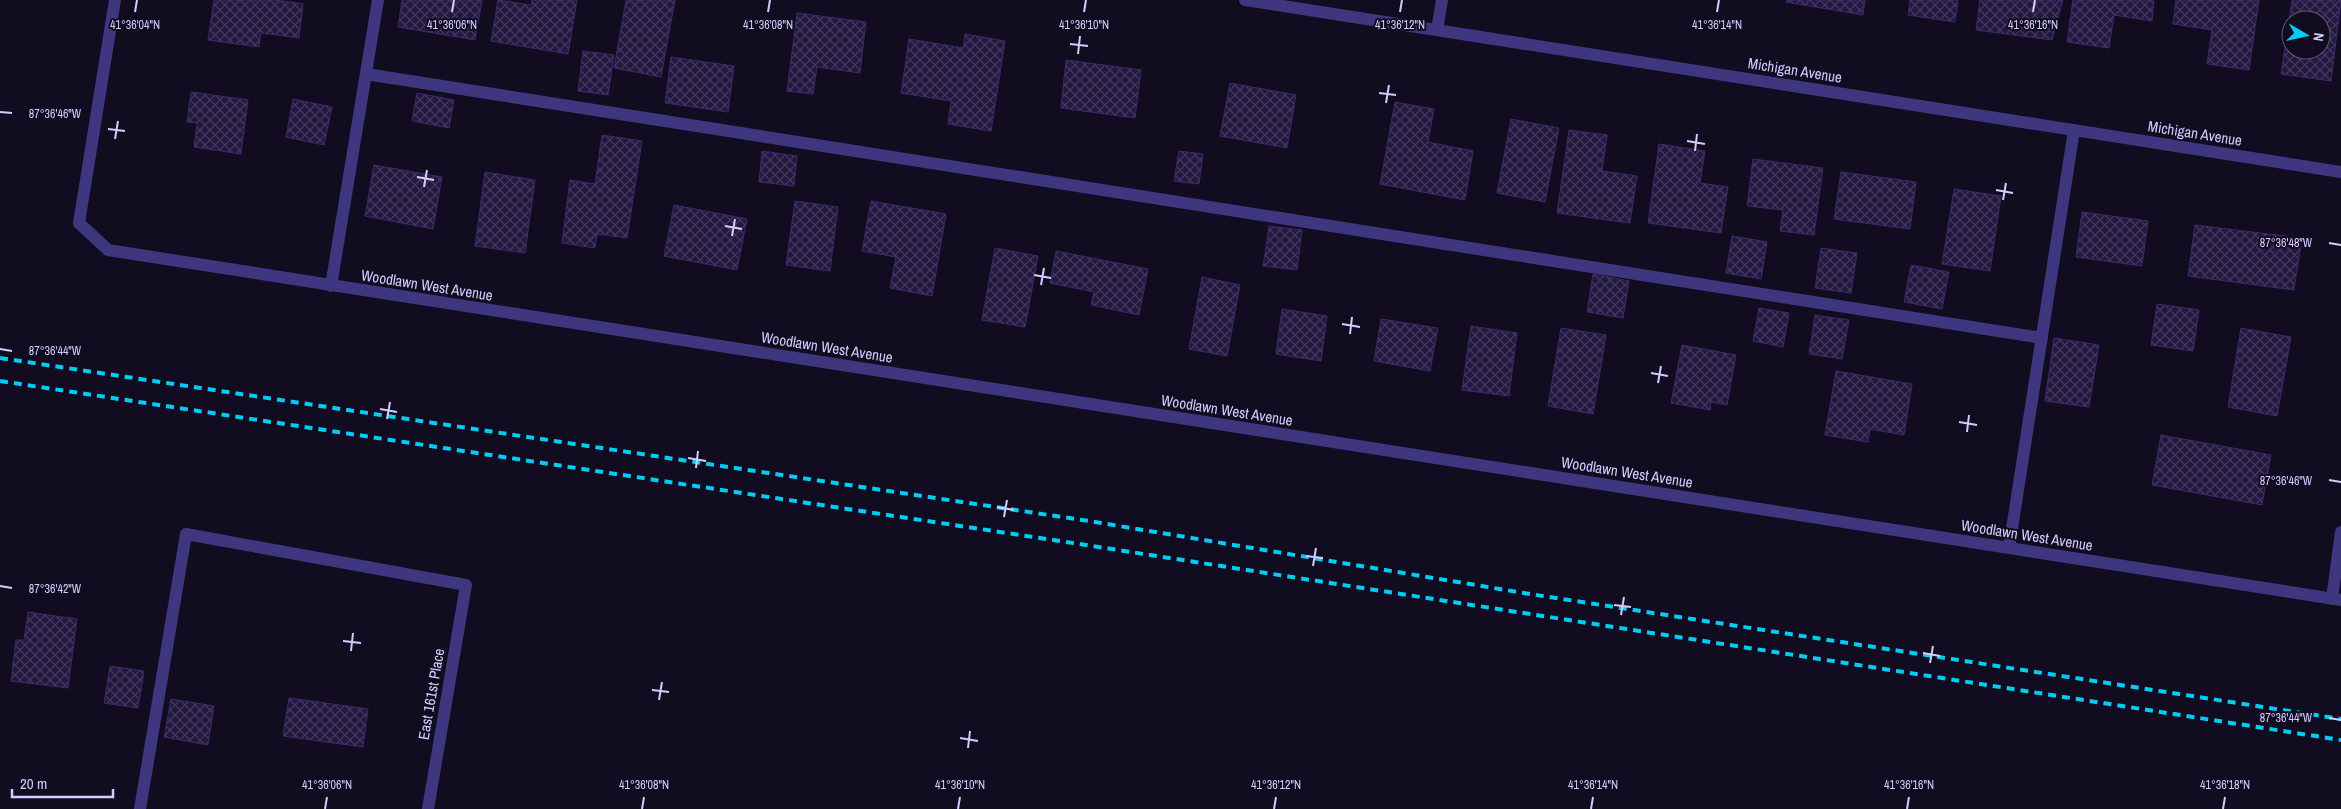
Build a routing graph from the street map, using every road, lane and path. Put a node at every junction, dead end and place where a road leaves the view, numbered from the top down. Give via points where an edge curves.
1 (115, 0) edge
2 (378, 0) edge
3 (1245, 0) edge
4 (1442, 0) edge
5 (1437, 30) junction
6 (366, 74) junction
7 (2074, 130) junction
8 (2341, 172) edge
9 (331, 286) junction
10 (2042, 338) junction
11 (2341, 532) edge
12 (2009, 548) junction
13 (2336, 599) edge
14 (140, 809) edge
15 (428, 809) edge

1 - 9 street, Woodlawn West Avenue via 79,223 108,250
2 - 6 street
3 - 5 street, Michigan Avenue
4 - 5 street
5 - 7 street, Michigan Avenue
6 - 9 street
6 - 10 street
7 - 8 street, Michigan Avenue
7 - 10 street
9 - 12 street, Woodlawn West Avenue
10 - 12 street
11 - 13 street
12 - 13 street, Woodlawn West Avenue
14 - 15 street, East 161st Place via 186,534 466,585

